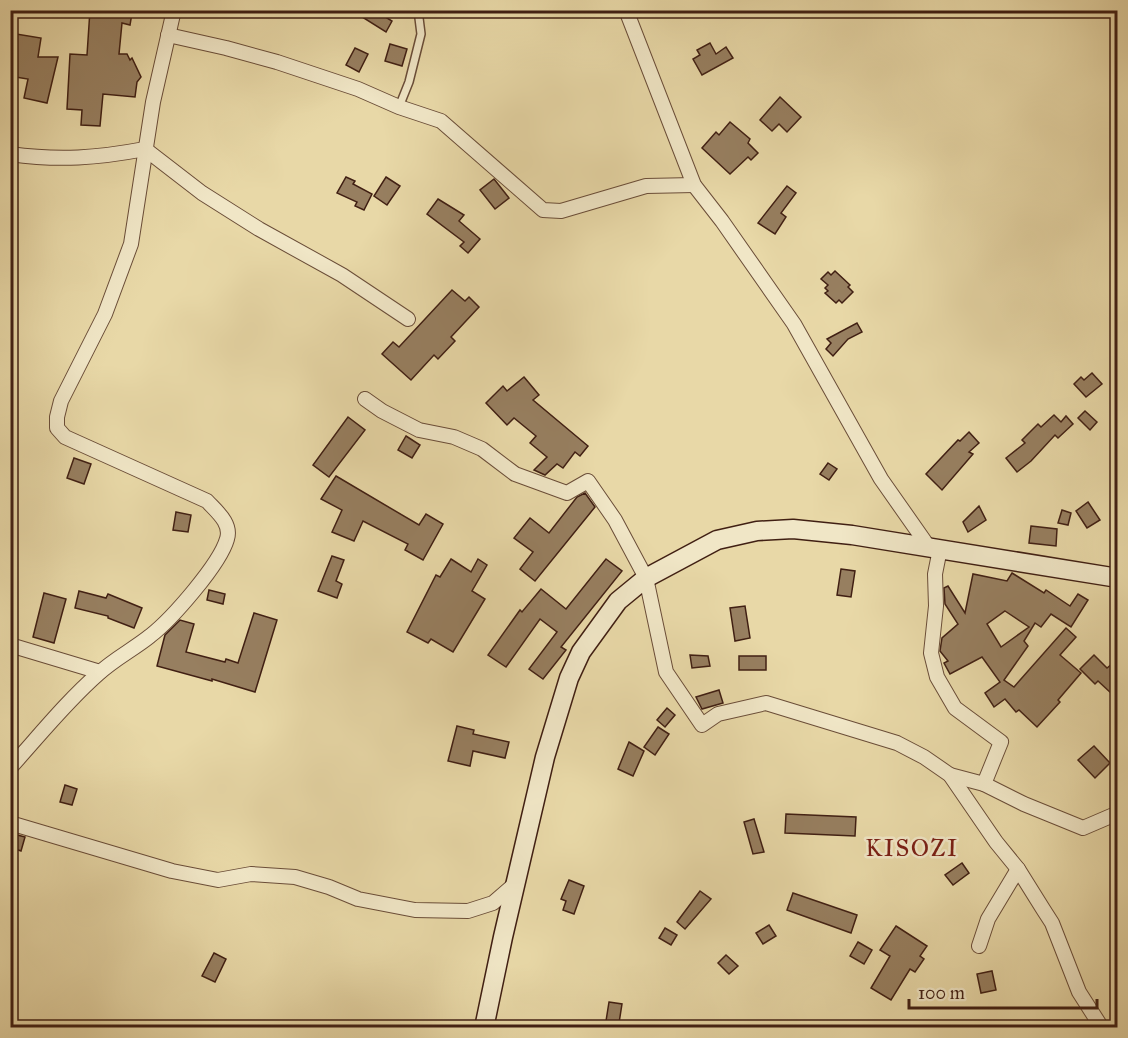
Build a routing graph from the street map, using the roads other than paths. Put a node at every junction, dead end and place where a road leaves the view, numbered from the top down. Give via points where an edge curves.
1 (174, 10) edge
2 (418, 10) edge
3 (626, 10) edge
4 (168, 35) junction
5 (399, 107) junction
6 (145, 149) junction
7 (10, 154) edge
8 (694, 185) junction
9 (408, 320) dead end
10 (365, 399) dead end
11 (934, 548) junction
12 (646, 578) junction
13 (1118, 578) edge
14 (10, 645) edge
15 (100, 672) junction
16 (10, 768) edge
17 (950, 776) junction
18 (984, 784) junction
19 (1118, 813) edge
20 (10, 823) edge
21 (1018, 869) junction
22 (515, 884) junction
23 (979, 946) dead end
24 (1097, 1025) edge
25 (484, 1028) edge

1 - 4 street
2 - 5 lane via 421,34
3 - 8 street
4 - 5 street via 278,62
4 - 6 street
5 - 8 street via 441,121 543,210 561,211 646,186
6 - 7 street via 102,157 58,159
6 - 9 street via 202,193 259,230 342,275
6 - 15 street via 131,244 105,314 61,401 57,428 65,437 207,501 228,527 228,538 200,583 160,626
8 - 11 street via 794,324 881,479
10 - 12 street via 419,430 454,437 482,449 515,474 549,487 567,493 588,481 615,520
11 - 12 street via 819,531 757,531 717,540
11 - 13 street
11 - 18 street via 936,606 931,653 937,677 955,708 1001,742
12 - 17 street via 666,672 702,725 718,714 766,703 897,743
12 - 22 street via 618,601 581,652 569,678
14 - 15 street
15 - 16 street
17 - 18 street
17 - 21 street
18 - 19 street via 1083,828
20 - 22 street via 172,871 218,880 250,874 295,877 358,899 415,910 468,911 493,903
21 - 23 street via 988,919
21 - 24 street via 1052,923 1079,992
22 - 25 street

